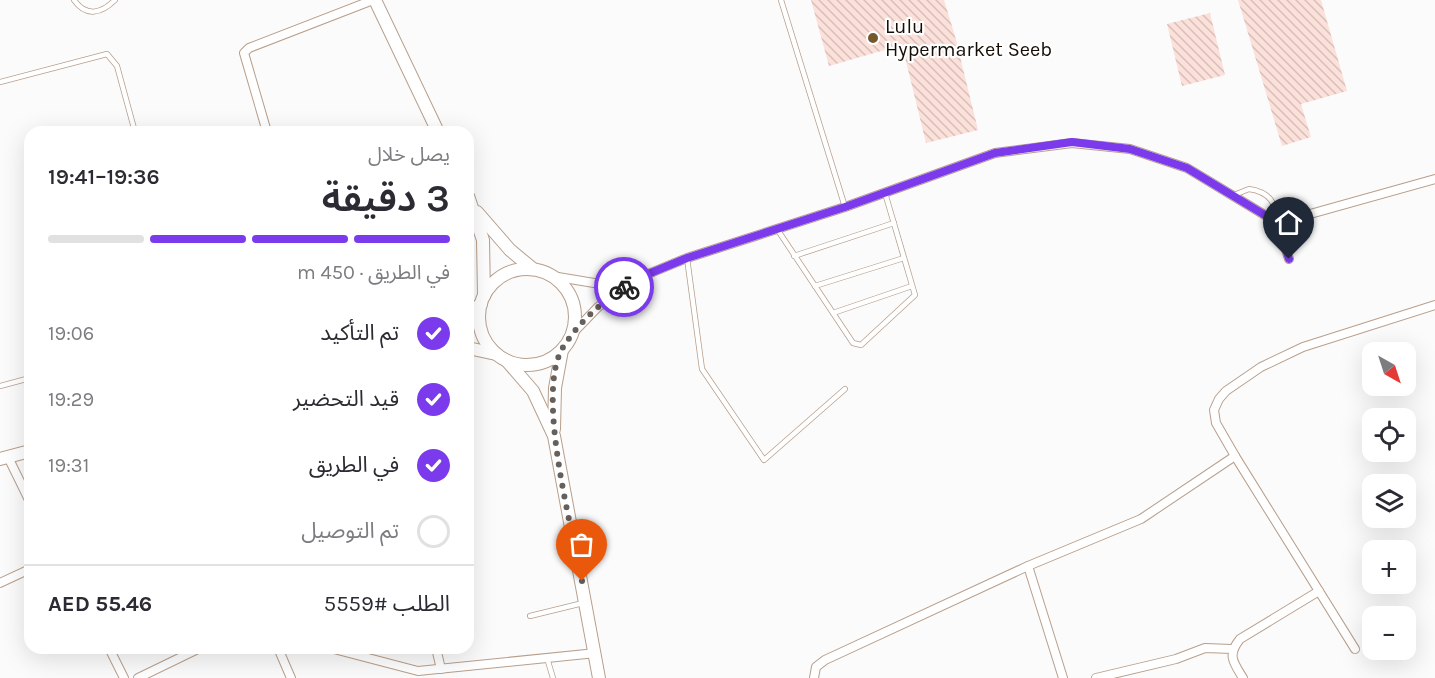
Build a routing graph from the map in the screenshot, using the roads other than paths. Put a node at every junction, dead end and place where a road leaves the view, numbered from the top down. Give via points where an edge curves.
1 (74, 0) edge
2 (115, 0) edge
3 (374, 0) edge
4 (781, 0) edge
5 (0, 82) edge
6 (133, 126) edge
7 (265, 126) edge
8 (435, 126) edge
9 (1435, 179) edge
10 (885, 193) junction
11 (1234, 195) junction
12 (845, 207) junction
13 (474, 209) joint
14 (894, 223) junction
15 (1278, 223) junction
16 (777, 230) junction
17 (794, 256) junction
18 (687, 258) junction
19 (904, 258) junction
20 (1289, 259) dead end
21 (533, 269) junction
22 (552, 276) junction
23 (636, 279) junction
24 (815, 286) junction
25 (912, 286) junction
26 (482, 301) junction
27 (1435, 305) edge
28 (474, 308) edge
29 (833, 314) junction
30 (571, 335) junction
31 (474, 350) edge
32 (562, 350) junction
33 (502, 358) junction
34 (24, 380) edge
35 (0, 386) edge
36 (846, 389) dead end
37 (554, 436) junction
38 (24, 453) edge
39 (1235, 456) junction
40 (4, 458) edge
41 (24, 492) edge
42 (1028, 566) junction
43 (24, 572) edge
44 (0, 583) edge
45 (1319, 591) junction
46 (586, 602) junction
47 (530, 616) dead end
48 (1232, 649) junction
49 (1355, 649) dead end
50 (596, 653) junction
51 (112, 654) edge
52 (190, 654) edge
53 (281, 654) edge
54 (353, 654) edge
55 (437, 654) edge
56 (547, 658) junction
57 (441, 669) junction
58 (155, 674) edge
59 (124, 678) edge
60 (138, 678) edge
61 (291, 678) edge
62 (553, 678) edge
63 (598, 678) edge
64 (814, 678) edge
65 (1063, 678) edge
66 (1096, 678) edge
67 (1243, 678) edge

1 - 2 lane via 91,12 103,10
3 - 7 street via 244,53
3 - 8 street
4 - 12 lane
5 - 6 lane via 107,54 117,66
9 - 15 street
10 - 11 street via 995,153 1072,142 1130,149 1187,168
10 - 12 street
10 - 14 lane
11 - 15 street
11 - 15 lane via 1249,189 1266,194 1277,207
12 - 16 street
13 - 21 street via 510,250
13 - 26 street via 485,251
14 - 17 lane
14 - 19 lane
15 - 20 street
16 - 17 lane
16 - 18 street
17 - 24 lane
18 - 23 street
18 - 36 lane via 702,369 764,460
19 - 24 lane
19 - 25 lane
21 - 22 street
21 - 26 street via 504,275 489,288
22 - 23 street via 600,284
22 - 30 street via 573,302
23 - 30 street via 598,307
24 - 29 lane
25 - 29 lane
25 - 29 lane via 915,295 861,345 853,342
26 - 28 street
26 - 33 street via 481,332
27 - 39 street via 1303,347 1261,367 1226,391 1214,410 1216,423
30 - 32 street
31 - 33 street
32 - 33 street via 536,364 518,364
32 - 37 street via 555,388
33 - 37 street via 533,391
34 - 35 lane
37 - 46 street
38 - 40 street
39 - 42 street via 1142,519
39 - 45 street
40 - 41 street
42 - 64 street via 825,660 816,668
42 - 65 street
43 - 44 street
45 - 48 street via 1240,639
45 - 49 street
46 - 47 lane
46 - 50 street
48 - 66 street via 1205,648
48 - 67 street via 1231,660
50 - 56 street
50 - 63 street
51 - 59 street
52 - 58 street
53 - 61 street
54 - 57 street via 418,671
55 - 57 street
56 - 57 street
56 - 62 lane
58 - 60 street

